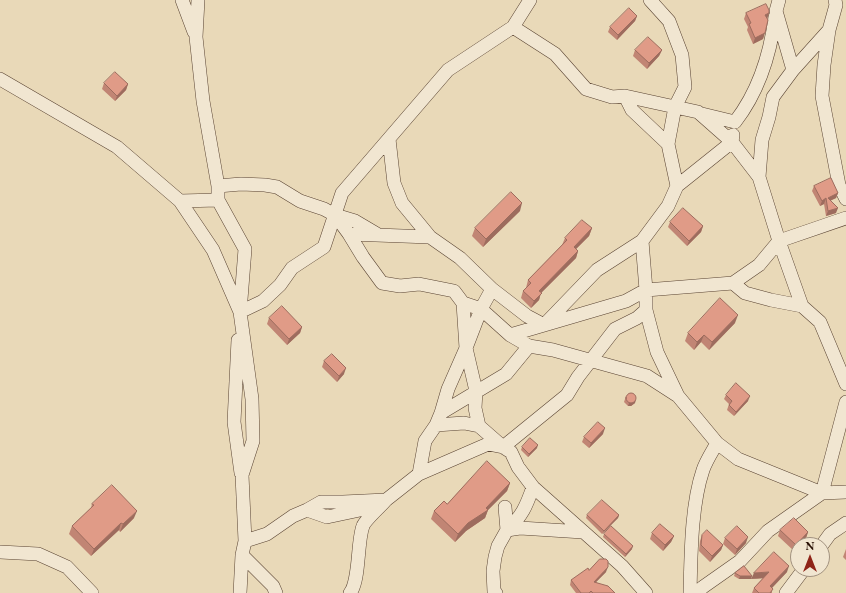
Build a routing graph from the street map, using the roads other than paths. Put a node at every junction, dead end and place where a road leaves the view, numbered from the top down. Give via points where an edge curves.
1 (182, 0) edge
2 (198, 0) edge
3 (530, 0) edge
4 (650, 0) edge
5 (835, 0) edge
6 (777, 6) edge
7 (513, 27) junction
8 (829, 30) junction
9 (196, 37) junction
10 (793, 70) junction
11 (0, 79) edge
12 (625, 96) junction
13 (675, 107) junction
14 (698, 112) junction
15 (735, 122) junction
16 (389, 138) junction
17 (732, 142) junction
18 (668, 144) junction
19 (759, 177) junction
20 (218, 186) junction
21 (677, 186) junction
22 (846, 199) edge
23 (218, 200) junction
24 (180, 201) junction
25 (335, 216) junction
26 (846, 218) edge
27 (349, 234) junction
28 (378, 235) junction
29 (430, 237) junction
30 (642, 241) junction
31 (779, 241) junction
32 (733, 283) junction
33 (492, 289) junction
34 (646, 290) junction
35 (462, 303) junction
36 (802, 306) junction
37 (481, 309) junction
38 (646, 310) junction
39 (240, 312) junction
40 (544, 325) junction
41 (510, 335) junction
42 (529, 346) junction
43 (466, 348) junction
44 (591, 362) junction
45 (846, 384) edge
46 (476, 391) junction
47 (678, 396) junction
48 (846, 402) edge
49 (441, 413) junction
50 (436, 425) junction
51 (480, 426) junction
52 (717, 443) junction
53 (503, 447) junction
54 (419, 474) junction
55 (242, 475) junction
56 (532, 488) junction
57 (846, 492) edge
58 (822, 493) junction
59 (386, 500) junction
60 (505, 507) dead end
61 (846, 523) edge
62 (507, 530) junction
63 (583, 532) junction
64 (828, 537) edge
65 (245, 541) junction
66 (0, 552) edge
67 (242, 555) junction
68 (798, 577) edge
69 (352, 592) edge
70 (92, 593) edge
71 (240, 593) edge
72 (276, 593) edge
73 (496, 593) edge
74 (646, 593) edge
75 (690, 593) edge
76 (696, 593) edge
77 (786, 593) edge

1 - 9 street
2 - 9 street
3 - 7 street
4 - 13 street via 669,21 682,55 685,87
5 - 8 street
6 - 10 street
6 - 15 street via 772,39 760,79 746,108
7 - 12 street via 555,54 586,89 612,97
7 - 16 street via 448,70
8 - 10 street
8 - 22 street via 822,96 839,185
9 - 20 street via 203,102
10 - 19 street via 773,97 762,140
11 - 24 street via 117,148
12 - 13 street
12 - 18 street via 632,110
13 - 14 street
13 - 18 street
14 - 15 street
14 - 17 street
15 - 17 street
16 - 25 street via 342,193
16 - 29 street via 394,183 402,203
17 - 19 street
17 - 21 street
18 - 21 street
19 - 31 street
20 - 23 street
20 - 25 street via 241,184 277,187 300,201 324,209
21 - 30 street via 668,206
23 - 24 street
23 - 39 street via 245,249
24 - 39 street via 212,250
25 - 27 street
25 - 28 street via 355,221
25 - 39 street via 324,247 292,268 280,285 263,301
26 - 31 street
27 - 28 street
27 - 35 street via 382,283 400,286 419,284 454,291
28 - 29 street
29 - 33 street via 460,258
30 - 34 street
30 - 40 street via 597,270
31 - 32 street via 759,265
31 - 36 street
32 - 34 street
32 - 36 street via 745,293
33 - 37 street
33 - 40 street via 527,316
34 - 38 street
34 - 40 street via 626,301
35 - 37 street
35 - 43 street
36 - 45 street via 820,322
37 - 41 street
37 - 43 street
38 - 44 street via 637,318 615,329
38 - 47 street via 657,352
39 - 55 street via 234,422
39 - 55 street via 252,399 253,442
40 - 41 street
41 - 42 street
42 - 44 street via 553,350
42 - 46 street via 506,374
43 - 46 street
43 - 49 street via 448,389
44 - 47 street via 647,376
44 - 53 street via 567,395
46 - 49 street
46 - 51 street via 475,408
47 - 52 street
48 - 58 street
49 - 50 street
50 - 51 street via 464,422
50 - 54 street via 425,441
51 - 53 street
52 - 58 street via 738,459
52 - 75 street via 703,470 696,500
53 - 54 street via 488,444
53 - 56 street via 511,452
54 - 59 street
55 - 65 street
56 - 62 street via 519,519
56 - 63 street
57 - 58 street
58 - 76 street via 768,531 740,561
59 - 65 street via 321,502 293,516 267,534
59 - 69 street via 363,525
60 - 62 street
61 - 64 street
62 - 63 street via 520,528
62 - 73 street via 495,557 493,571
63 - 74 street via 622,566
65 - 67 street
66 - 70 street via 38,554 68,567
67 - 71 street
67 - 72 street via 273,586
68 - 77 street

